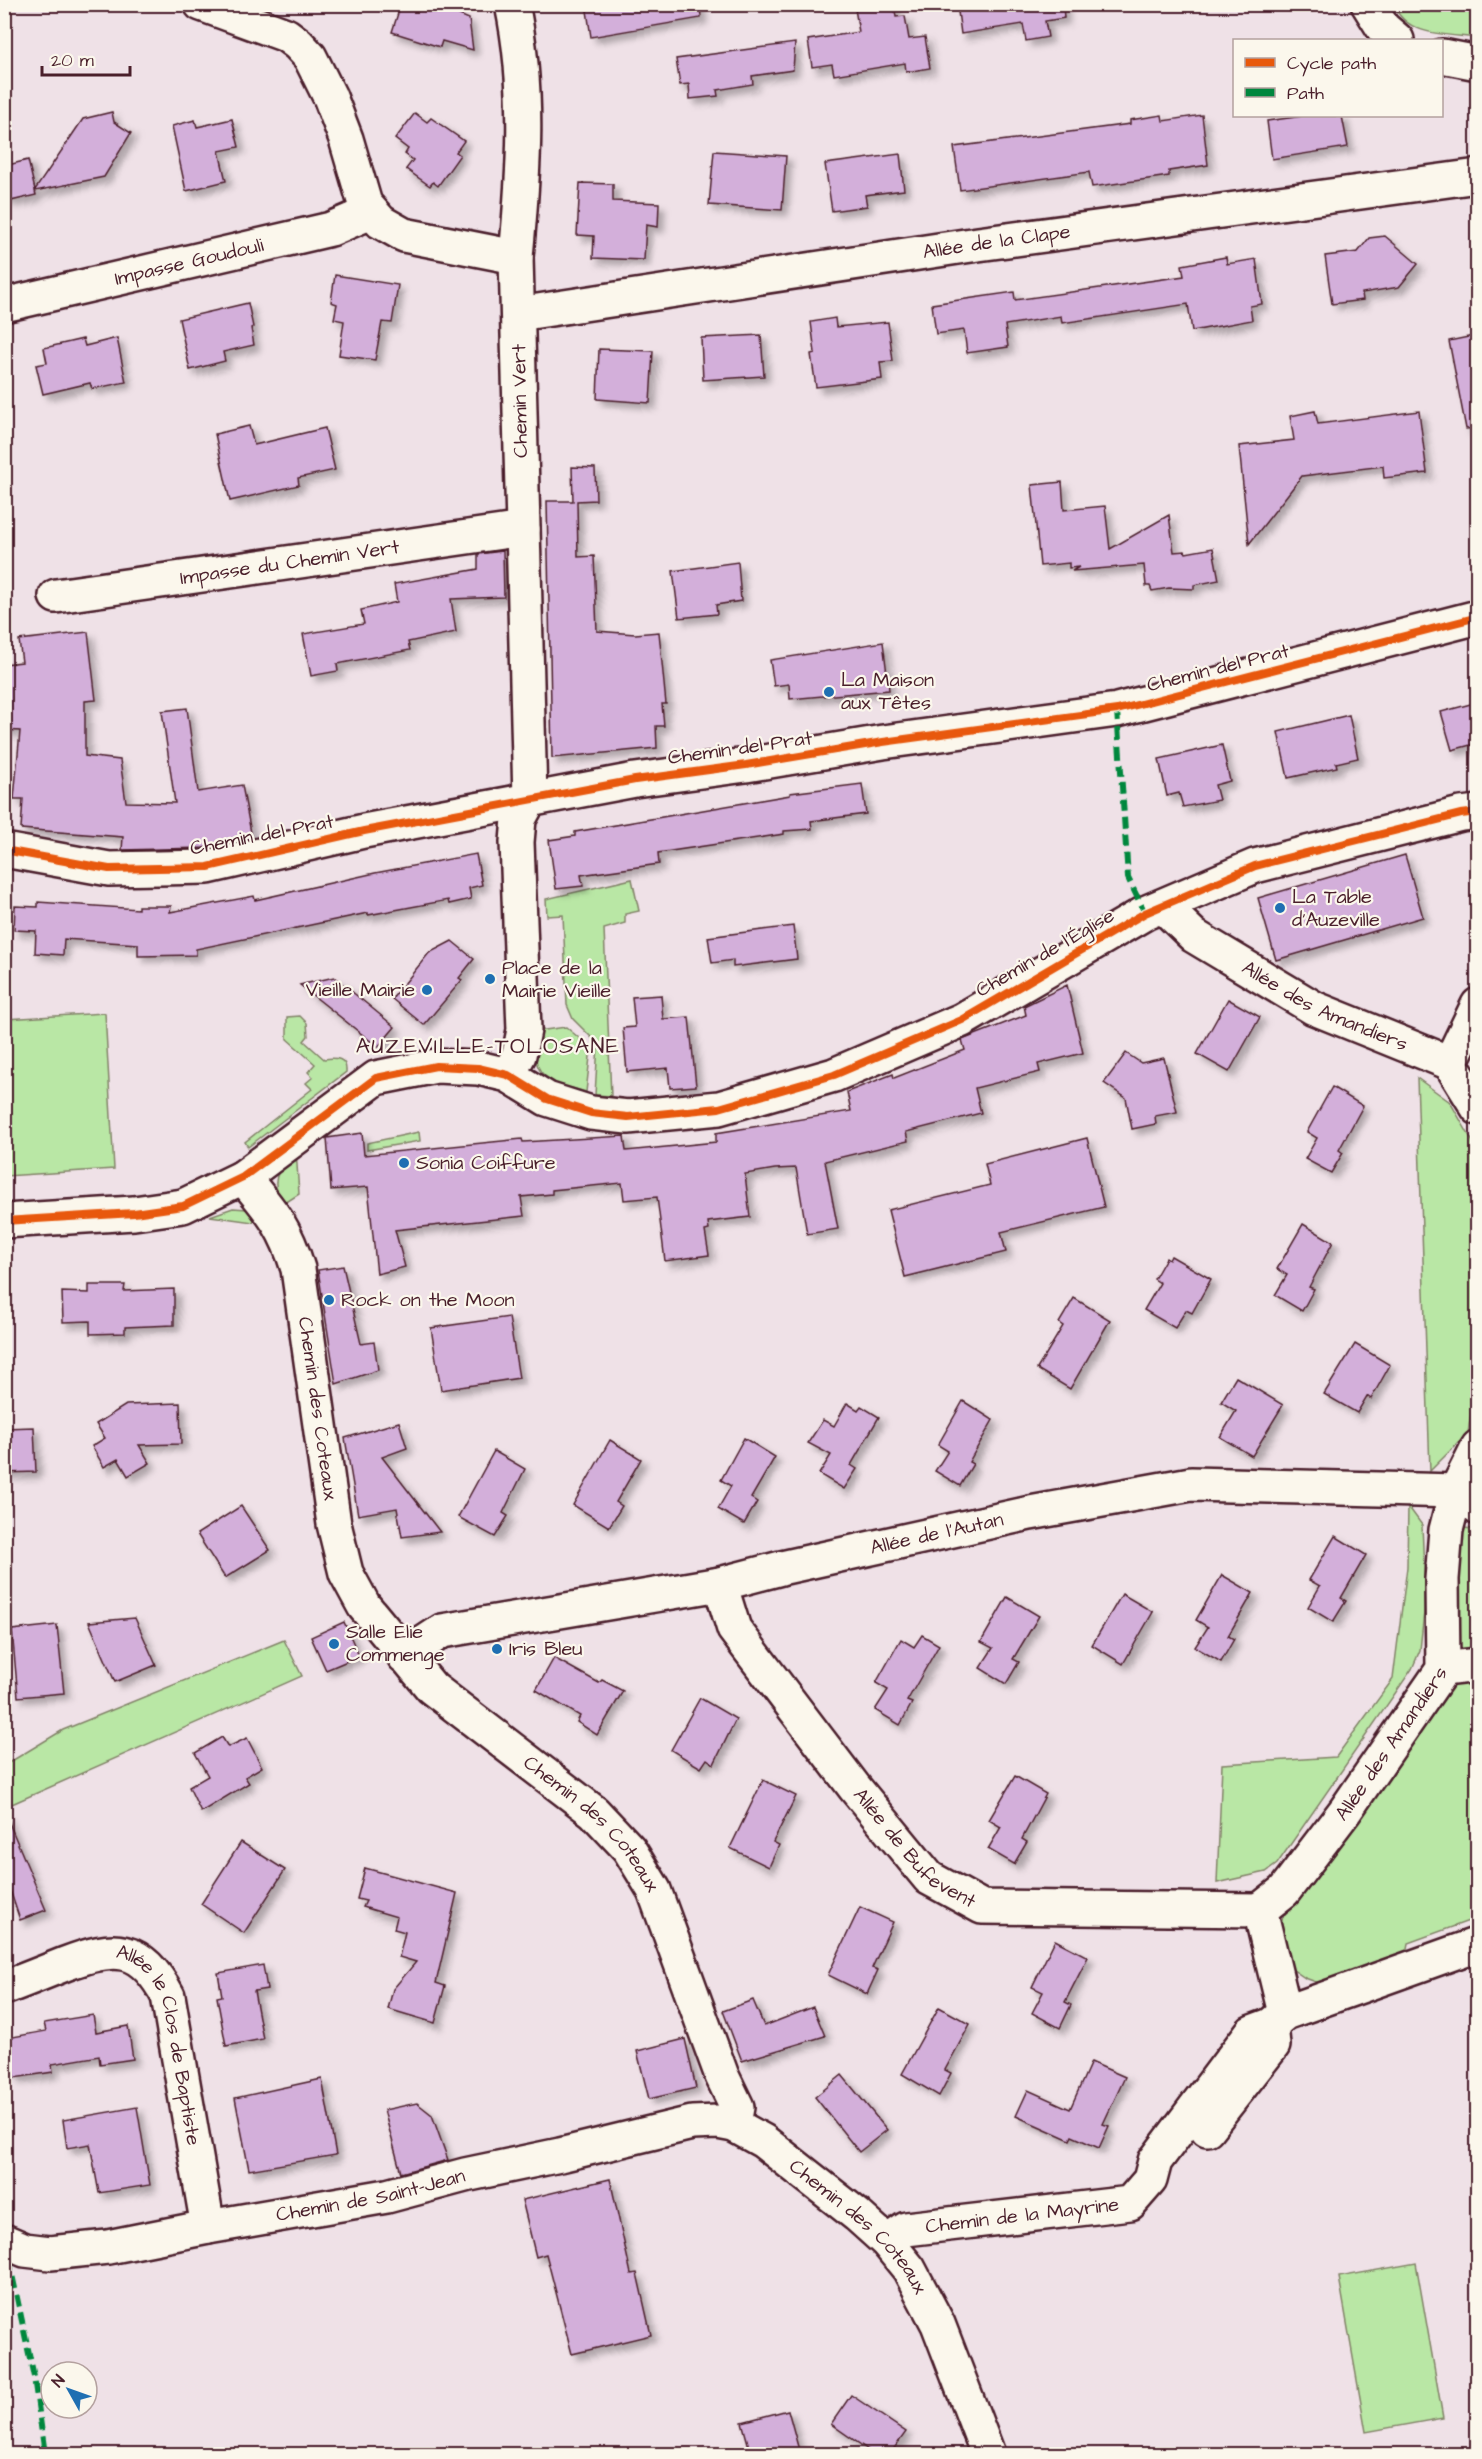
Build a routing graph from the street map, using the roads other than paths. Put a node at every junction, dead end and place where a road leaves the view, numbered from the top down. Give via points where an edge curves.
1 (201, 4) edge
2 (512, 4) edge
3 (1368, 4) edge
4 (1396, 39) edge
5 (1443, 56) edge
6 (1478, 63) edge
7 (1478, 176) edge
8 (371, 213) junction
9 (516, 257) junction
10 (4, 305) edge
11 (518, 314) junction
12 (523, 529) junction
13 (56, 596) dead end
14 (1478, 617) edge
15 (530, 799) junction
16 (1478, 812) edge
17 (4, 850) edge
18 (1163, 906) junction
19 (1478, 1005) edge
20 (1450, 1063) junction
21 (508, 1075) junction
22 (1478, 1108) edge
23 (243, 1177) junction
24 (4, 1221) edge
25 (1478, 1447) edge
26 (1467, 1499) edge
27 (720, 1584) junction
28 (404, 1656) junction
29 (1478, 1665) edge
30 (1443, 1669) junction
31 (1260, 1910) junction
32 (1478, 1944) edge
33 (4, 1988) edge
34 (1278, 2019) junction
35 (734, 2125) junction
36 (208, 2227) junction
37 (5, 2242) edge
38 (887, 2242) junction
39 (988, 2454) edge

1 - 8 street via 286,35 310,57 330,97
2 - 9 street, Chemin Vert via 525,108
3 - 4 street via 1383,28
5 - 6 street
7 - 11 street, Allée de la Clape via 978,244
8 - 9 street via 404,235
8 - 10 street, Impasse Goudouli via 331,230
9 - 11 street, Chemin Vert
11 - 12 street, Chemin Vert
12 - 13 street, Impasse du Chemin Vert
12 - 15 street, Chemin Vert
14 - 15 street, Chemin del Prat via 1117,710 635,780
15 - 17 street, Chemin del Prat via 208,867 109,869
15 - 21 street via 519,819 517,842 524,1029 519,1055
16 - 18 street, Chemin de l'Église via 1255,866
18 - 20 street, Allée des Amandiers via 1194,936 1314,1008
18 - 21 street, Chemin de l'Église via 1144,913 962,1020 834,1075 720,1108 628,1117 591,1113 547,1099
19 - 20 street
20 - 22 street
21 - 23 street via 478,1068 436,1066 376,1078
23 - 24 street via 183,1206
23 - 28 street, Chemin des Coteaux via 277,1218 298,1269 334,1524 345,1573 364,1606
25 - 26 street, Allée des Amandiers
26 - 27 street, Allée de l'Autan via 1191,1484 1019,1516
26 - 30 street, Allée des Amandiers via 1446,1530
27 - 28 street, Allée de l'Autan via 442,1631
27 - 31 street, Allée de Bufevent via 734,1629 929,1878 982,1907
28 - 35 street, Chemin des Coteaux via 432,1688 594,1812 629,1849 654,1890 737,2107
29 - 30 street
30 - 31 street, Allée des Amandiers via 1345,1811 1284,1891
31 - 34 street
32 - 34 street, Chemin de la Mayrine
33 - 36 street, Allée le Clos de Baptiste via 101,1952 134,1956 148,1966 168,1996
34 - 38 street, Chemin de la Mayrine via 1252,2032 1155,2161 1150,2180 1130,2203 906,2229
35 - 36 street, Chemin de Saint-Jean via 692,2123 387,2196
35 - 38 street, Chemin des Coteaux via 763,2141
36 - 37 street, Chemin de Saint-Jean via 108,2247 50,2253 25,2250
38 - 39 street, Chemin des Coteaux via 909,2269 938,2324

